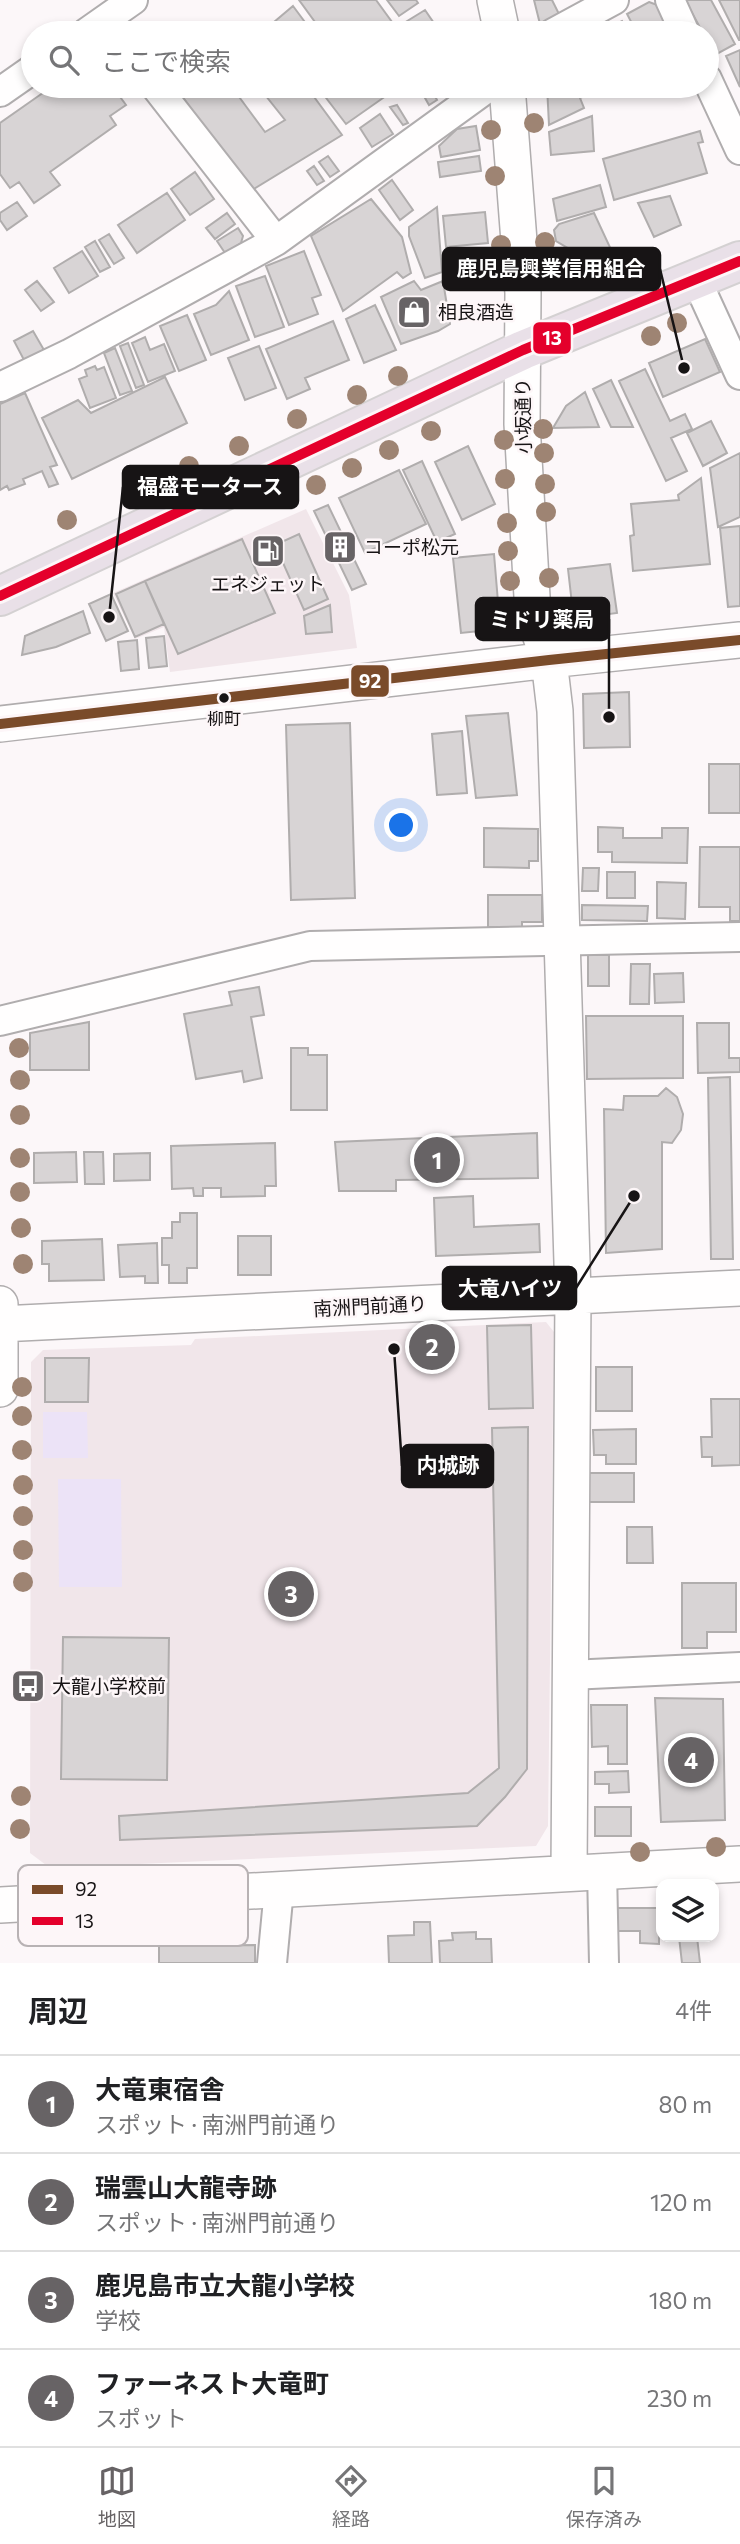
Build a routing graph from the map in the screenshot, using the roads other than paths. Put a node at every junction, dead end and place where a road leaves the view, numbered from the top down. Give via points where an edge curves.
1 (133, 0) edge
2 (495, 0) edge
3 (614, 0) edge
4 (670, 0) edge
5 (101, 21) edge
6 (499, 21) edge
7 (575, 21) edge
8 (680, 21) edge
9 (21, 77) edge
10 (0, 92) edge
11 (164, 98) edge
12 (473, 98) edge
13 (508, 98) edge
14 (716, 98) edge
15 (740, 150) edge
16 (276, 240) junction
17 (740, 261) edge
18 (696, 279) junction
19 (523, 350) junction
20 (740, 374) edge
21 (0, 387) edge
22 (0, 596) edge
23 (740, 640) edge
24 (549, 660) junction
25 (0, 724) edge
26 (740, 937) edge
27 (562, 941) junction
28 (0, 1021) edge
29 (740, 1288) edge
30 (573, 1295) junction
31 (0, 1304) edge
32 (0, 1324) edge
33 (0, 1389) edge
34 (740, 1667) edge
35 (570, 1675) junction
36 (740, 1864) edge
37 (586, 1872) junction
38 (279, 1889) junction
39 (248, 1891) edge
40 (18, 1904) edge
41 (0, 1905) edge
42 (272, 1963) edge
43 (604, 1963) edge

1 - 5 street
2 - 6 street
3 - 7 street
4 - 8 street
9 - 10 street
11 - 16 street
12 - 16 street
13 - 19 street, 小坂通り
14 - 15 street
16 - 21 street
17 - 18 highway
18 - 19 highway
18 - 20 street
19 - 22 highway
19 - 24 street, 小坂通り via 522,424 533,614
23 - 24 street
24 - 25 street
24 - 27 street, 小坂通り via 555,711
26 - 27 street
27 - 28 street via 310,946
27 - 30 street, 小坂通り
29 - 30 street, 南洲門前通り
30 - 32 street, 南洲門前通り
30 - 35 street, 小坂通り
31 - 32 street
32 - 33 street
34 - 35 street
35 - 37 street, 小坂通り
36 - 37 street
37 - 38 street
37 - 43 street
38 - 39 street
38 - 42 street
40 - 41 street

